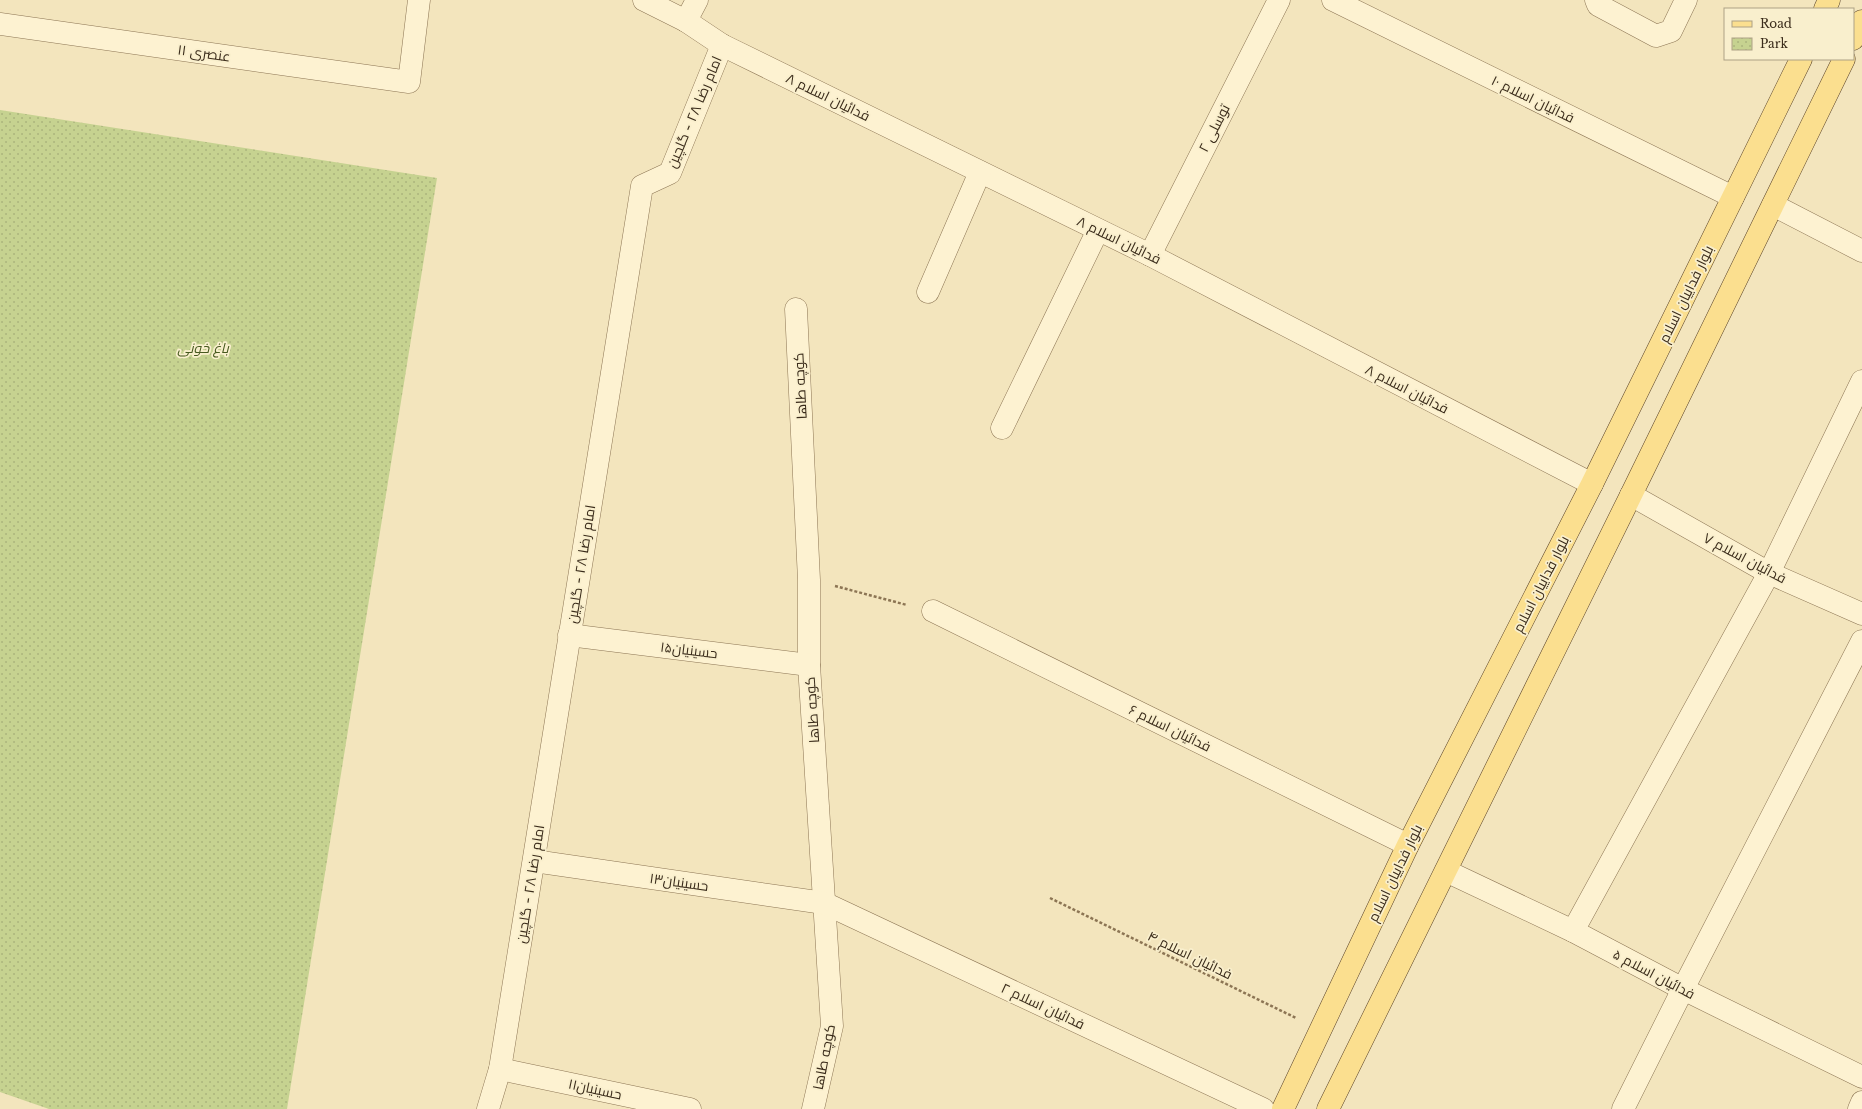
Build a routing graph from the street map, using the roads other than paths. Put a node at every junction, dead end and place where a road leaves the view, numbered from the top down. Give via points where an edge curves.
1 (419, 0) edge
2 (644, 0) edge
3 (697, 0) edge
4 (1279, 0) edge
5 (1333, 0) edge
6 (1596, 0) edge
7 (1686, 0) edge
8 (686, 21) junction
9 (1862, 21) edge
10 (0, 24) edge
11 (1854, 37) edge
12 (722, 45) junction
13 (1801, 60) edge
14 (1844, 60) edge
15 (980, 172) junction
16 (1733, 197) junction
17 (1773, 205) junction
18 (1098, 230) junction
19 (1862, 251) edge
20 (1150, 255) junction
21 (928, 292) dead end
22 (796, 309) dead end
23 (1862, 381) edge
24 (1002, 428) dead end
25 (1592, 484) junction
26 (1631, 495) junction
27 (1769, 572) junction
28 (933, 612) road end
29 (1862, 614) edge
30 (569, 635) junction
31 (1862, 642) edge
32 (809, 665) junction
33 (1408, 845) junction
34 (534, 861) junction
35 (1446, 871) junction
36 (824, 903) junction
37 (1573, 931) junction
38 (1683, 989) junction
39 (500, 1069) junction
40 (1862, 1077) edge
41 (1862, 1102) edge
42 (488, 1109) edge
43 (690, 1109) edge
44 (813, 1109) edge
45 (1263, 1109) edge
46 (1283, 1109) edge
47 (1328, 1109) edge
48 (1624, 1109) edge
49 (1859, 1109) edge

1 - 10 street, عنصری ۱۱ via 409,82
2 - 8 street, فدائیان اسلام ۸
3 - 8 street
4 - 20 street, توسلی ۲
5 - 16 street, فدائیان اسلام ۱۰
6 - 7 street via 1598,5 1656,36 1671,31
8 - 12 street, فدائیان اسلام ۸
9 - 11 main road
12 - 15 street, فدائیان اسلام ۸
12 - 30 street, امام رضا ۲۸ - گلچین via 670,173 642,186
13 - 16 main road, بلوار فداییان اسلام
14 - 17 main road
15 - 18 street, فدائیان اسلام ۸
15 - 21 street
16 - 25 main road, بلوار فداییان اسلام
17 - 19 street
17 - 26 main road
18 - 20 street, فدائیان اسلام ۸
18 - 24 street
20 - 25 street, فدائیان اسلام ۸
22 - 32 street, کوچه طاها via 809,580
23 - 27 street
25 - 33 main road, بلوار فداییان اسلام
26 - 27 street, فدائیان اسلام ۷
26 - 35 main road
27 - 29 street, فدائیان اسلام ۷
27 - 37 street
28 - 33 street, فدائیان اسلام ۶
30 - 32 street, حسینیان۱۵
30 - 34 street, امام رضا ۲۸ - گلچین
31 - 38 street
32 - 36 street, کوچه طاها
33 - 46 main road, بلوار فداییان اسلام
34 - 36 street, حسینیان۱۳
34 - 39 street, امام رضا ۲۸ - گلچین
35 - 37 street, فدائیان اسلام ۵
35 - 47 main road
36 - 44 street, کوچه طاها via 832,1026
36 - 45 street, فدائیان اسلام ۲
37 - 38 street, فدائیان اسلام ۵
38 - 40 street, فدائیان اسلام ۵
38 - 48 street
39 - 42 street, امام رضا ۲۸ - گلچین
39 - 43 street, حسینیان۱۱
41 - 49 street

